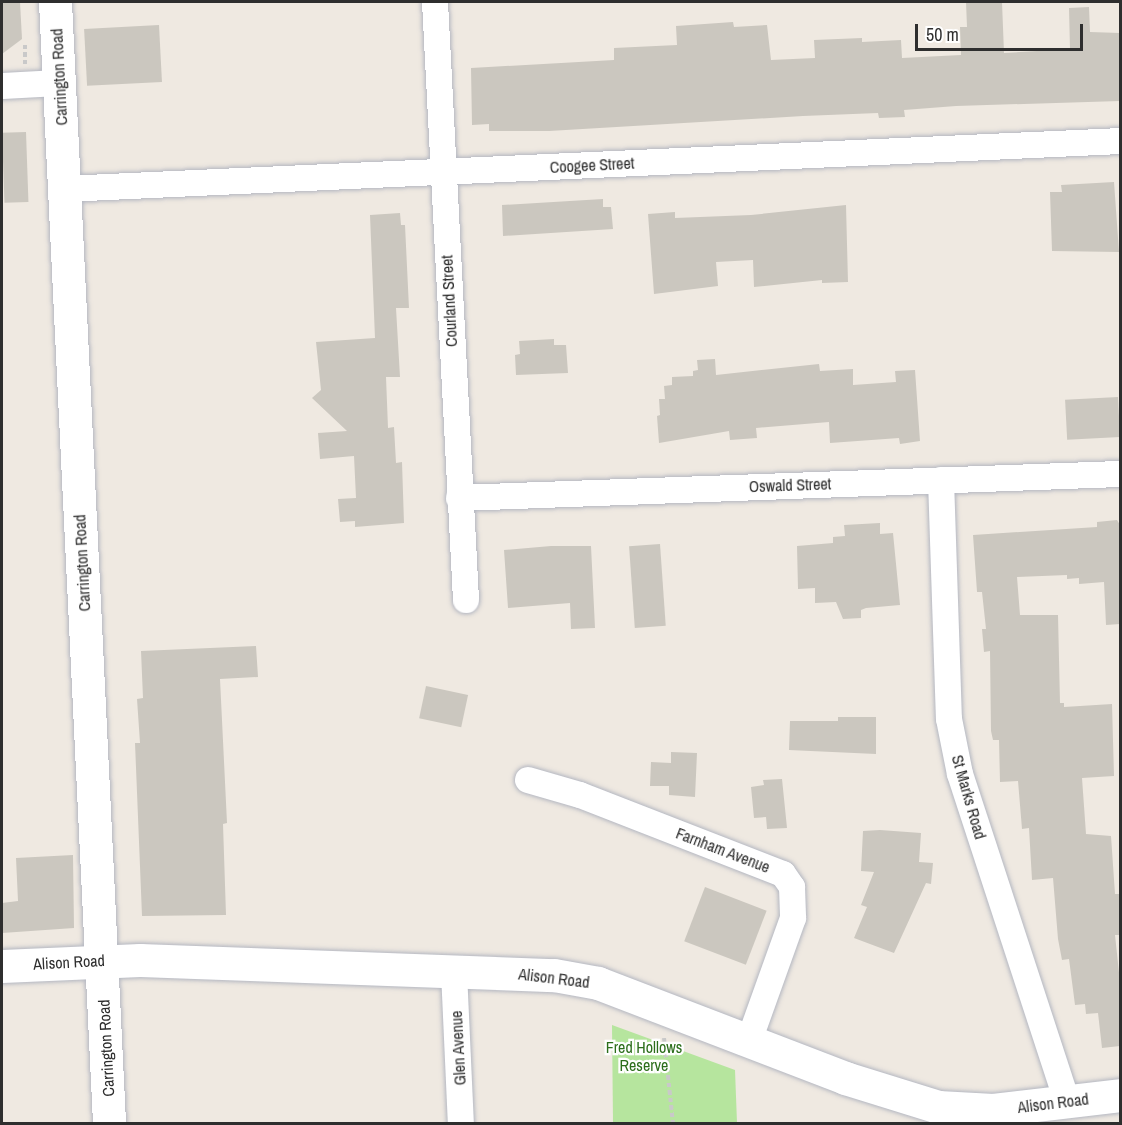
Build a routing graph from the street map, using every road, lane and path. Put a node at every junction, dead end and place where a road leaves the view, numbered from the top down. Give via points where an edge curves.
1 (56, 2) edge
2 (435, 2) edge
3 (25, 42) dead end
4 (25, 64) dead end
5 (59, 83) junction
6 (2, 86) edge
7 (1120, 141) edge
8 (442, 172) junction
9 (64, 189) junction
10 (1120, 474) edge
11 (941, 480) junction
12 (459, 498) junction
13 (466, 600) dead end
14 (528, 780) dead end
15 (101, 960) junction
16 (2, 966) edge
17 (454, 972) junction
18 (664, 1038) dead end
19 (749, 1041) junction
20 (1120, 1095) edge
21 (1067, 1101) junction
22 (109, 1124) edge
23 (461, 1124) edge
24 (673, 1124) edge

1 - 5 main road, Carrington Road
2 - 8 street, Courland Street
3 - 4 path, Carrington Road
5 - 6 street
5 - 9 main road, Carrington Road
7 - 8 street, Coogee Street
8 - 9 street, Coogee Street
8 - 12 street, Courland Street
9 - 15 main road, Carrington Road
10 - 11 street, Oswald Street
11 - 12 street, Oswald Street
11 - 21 street, St Marks Road via 949,719 956,752
12 - 13 street, Courland Street
14 - 19 street, Farnham Avenue via 580,795 783,874 792,887 793,918
15 - 16 main road, Alison Road
15 - 17 main road, Alison Road
15 - 22 main road, Carrington Road
17 - 19 main road, Alison Road via 554,975 598,983
17 - 23 street, Glen Avenue
18 - 24 path
19 - 21 main road, Alison Road via 845,1078 938,1107 993,1110
20 - 21 main road, Alison Road

